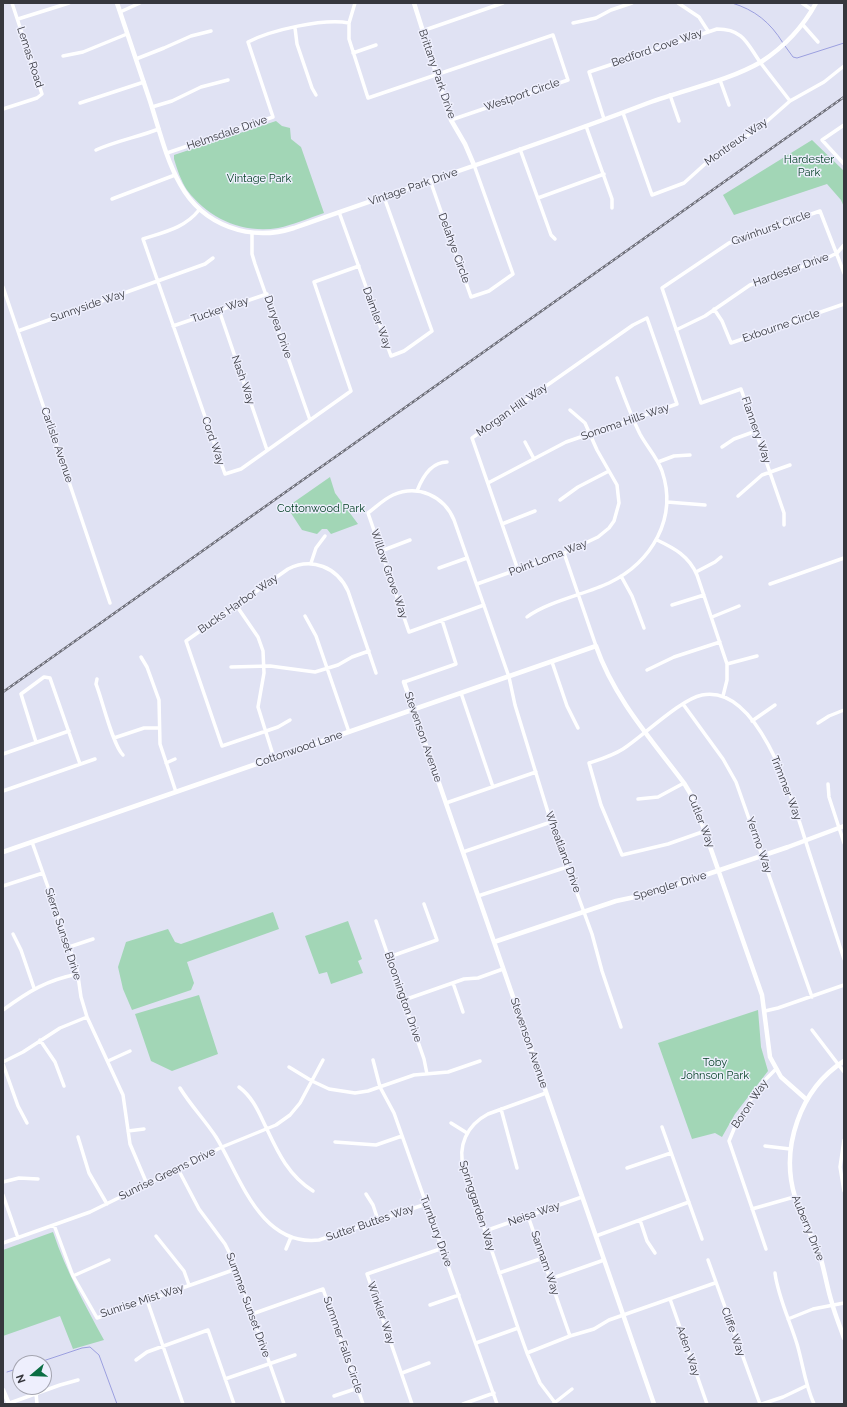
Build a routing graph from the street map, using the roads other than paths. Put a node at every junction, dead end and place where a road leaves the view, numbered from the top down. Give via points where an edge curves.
1 (12, 3) edge
2 (69, 3) edge
3 (117, 3) edge
4 (140, 3) edge
5 (355, 3) edge
6 (414, 3) edge
7 (503, 3) edge
8 (632, 3) edge
9 (678, 3) edge
10 (802, 3) edge
11 (816, 3) edge
12 (812, 10) junction
13 (120, 12) junction
14 (18, 19) junction
15 (349, 23) junction
16 (573, 23) dead end
17 (803, 25) junction
18 (294, 28) junction
19 (708, 30) junction
20 (211, 31) dead end
21 (422, 31) junction
22 (127, 34) junction
23 (818, 42) dead end
24 (376, 45) dead end
25 (353, 53) junction
26 (63, 56) dead end
27 (136, 59) junction
28 (760, 62) junction
29 (844, 66) edge
30 (436, 75) junction
31 (228, 80) dead end
32 (720, 80) junction
33 (144, 82) junction
34 (316, 95) dead end
35 (670, 95) junction
36 (790, 101) junction
37 (80, 103) dead end
38 (729, 105) dead end
39 (152, 107) junction
40 (3, 109) edge
41 (623, 113) junction
42 (604, 119) junction
43 (451, 120) junction
44 (680, 121) dead end
45 (844, 125) edge
46 (586, 126) junction
47 (159, 129) junction
48 (520, 149) junction
49 (96, 150) dead end
50 (167, 153) junction
51 (844, 164) edge
52 (474, 165) junction
53 (604, 174) junction
54 (175, 175) junction
55 (430, 180) junction
56 (384, 197) junction
57 (112, 198) dead end
58 (538, 198) junction
59 (612, 208) dead end
60 (199, 210) junction
61 (339, 212) junction
62 (252, 233) junction
63 (555, 239) dead end
64 (844, 245) edge
65 (837, 253) junction
66 (213, 258) dead end
67 (359, 266) junction
68 (844, 273) edge
69 (158, 281) junction
70 (3, 287) edge
71 (267, 294) junction
72 (844, 304) edge
73 (714, 309) junction
74 (219, 310) junction
75 (647, 318) joint
76 (173, 326) junction
77 (676, 330) junction
78 (18, 331) junction
79 (616, 378) dead end
80 (570, 410) dead end
81 (634, 419) junction
82 (310, 420) junction
83 (756, 431) junction
84 (590, 434) junction
85 (525, 442) dead end
86 (722, 447) dead end
87 (268, 450) junction
88 (690, 455) dead end
89 (534, 459) junction
90 (447, 462) dead end
91 (658, 462) junction
92 (790, 465) dead end
93 (609, 471) junction
94 (770, 471) junction
95 (488, 483) junction
96 (417, 491) junction
97 (738, 496) dead end
98 (560, 500) dead end
99 (667, 502) junction
100 (705, 505) dead end
101 (534, 511) dead end
102 (502, 524) junction
103 (784, 525) dead end
104 (325, 536) dead end
105 (410, 540) dead end
106 (657, 540) junction
107 (381, 551) junction
108 (564, 553) junction
109 (721, 557) dead end
110 (468, 558) junction
111 (844, 558) edge
112 (311, 563) junction
113 (439, 568) dead end
114 (518, 570) junction
115 (696, 572) junction
116 (621, 576) junction
117 (477, 584) junction
118 (770, 584) dead end
119 (704, 595) junction
120 (578, 596) junction
121 (110, 603) dead end
122 (236, 605) junction
123 (484, 605) junction
124 (672, 605) dead end
125 (739, 606) dead end
126 (305, 616) dead end
127 (528, 617) dead end
128 (712, 617) junction
129 (442, 620) junction
130 (644, 628) dead end
131 (720, 642) junction
132 (596, 646) junction
133 (368, 651) junction
134 (757, 656) dead end
135 (141, 657) dead end
136 (552, 662) junction
137 (727, 664) junction
138 (265, 666) junction
139 (231, 667) dead end
140 (327, 669) junction
141 (647, 670) dead end
142 (376, 673) dead end
143 (509, 677) junction
144 (97, 679) dead end
145 (404, 682) joint
146 (461, 693) junction
147 (723, 696) junction
148 (683, 704) junction
149 (775, 705) dead end
150 (413, 710) junction
151 (844, 710) edge
152 (290, 720) dead end
153 (752, 721) junction
154 (818, 723) dead end
155 (159, 728) junction
156 (578, 728) dead end
157 (69, 731) junction
158 (265, 732) junction
159 (349, 732) junction
160 (645, 732) junction
161 (114, 738) junction
162 (36, 742) junction
163 (3, 753) edge
164 (123, 755) dead end
165 (274, 758) junction
166 (95, 759) dead end
167 (175, 759) dead end
168 (166, 763) junction
169 (80, 764) junction
170 (536, 772) junction
171 (684, 782) junction
172 (828, 784) dead end
173 (493, 787) junction
174 (3, 790) edge
175 (176, 792) junction
176 (638, 799) dead end
177 (446, 803) junction
178 (551, 822) junction
179 (842, 827) edge
180 (705, 831) junction
181 (805, 840) junction
182 (32, 842) junction
183 (844, 843) edge
184 (3, 852) edge
185 (463, 852) junction
186 (763, 856) junction
187 (567, 867) junction
188 (719, 871) junction
189 (43, 872) junction
190 (3, 886) edge
191 (478, 896) junction
192 (424, 904) dead end
193 (584, 911) junction
194 (376, 921) dead end
195 (13, 934) dead end
196 (93, 939) dead end
197 (494, 942) junction
198 (69, 947) junction
199 (389, 957) junction
200 (844, 958) edge
201 (503, 969) junction
202 (78, 974) junction
203 (453, 983) junction
204 (844, 986) edge
205 (34, 988) junction
206 (812, 997) junction
207 (404, 1000) junction
208 (3, 1010) edge
209 (765, 1010) junction
210 (463, 1012) dead end
211 (87, 1017) junction
212 (622, 1027) dead end
213 (812, 1030) dead end
214 (40, 1040) junction
215 (130, 1051) dead end
216 (323, 1060) dead end
217 (373, 1060) dead end
218 (108, 1061) junction
219 (480, 1061) dead end
220 (844, 1061) edge
221 (3, 1063) edge
222 (838, 1065) junction
223 (289, 1067) dead end
224 (776, 1069) junction
225 (844, 1072) edge
226 (427, 1074) junction
227 (312, 1081) junction
228 (64, 1086) dead end
229 (238, 1087) dead end
230 (380, 1087) junction
231 (180, 1088) dead end
232 (546, 1093) junction
233 (807, 1100) junction
234 (501, 1109) junction
235 (27, 1123) dead end
236 (451, 1123) dead end
237 (662, 1127) dead end
238 (144, 1129) dead end
239 (267, 1129) junction
240 (128, 1131) junction
241 (467, 1133) junction
242 (402, 1136) junction
243 (78, 1137) dead end
244 (844, 1140) edge
245 (335, 1142) dead end
246 (765, 1146) dead end
247 (222, 1147) junction
248 (790, 1149) junction
249 (671, 1153) junction
250 (517, 1168) dead end
251 (627, 1168) dead end
252 (178, 1169) junction
253 (38, 1179) dead end
254 (3, 1182) edge
255 (147, 1184) junction
256 (313, 1191) dead end
257 (844, 1191) edge
258 (366, 1194) dead end
259 (3, 1195) edge
260 (582, 1197) junction
261 (794, 1197) junction
262 (689, 1202) junction
263 (107, 1204) junction
264 (426, 1204) junction
265 (752, 1209) junction
266 (528, 1216) junction
267 (378, 1220) junction
268 (640, 1220) junction
269 (54, 1225) junction
270 (485, 1231) junction
271 (156, 1236) dead end
272 (596, 1236) junction
273 (290, 1237) junction
274 (18, 1238) junction
275 (702, 1239) dead end
276 (3, 1243) edge
277 (443, 1248) junction
278 (286, 1249) dead end
279 (766, 1249) dead end
280 (655, 1253) dead end
281 (543, 1258) junction
282 (109, 1260) dead end
283 (604, 1260) junction
284 (708, 1260) dead end
285 (236, 1269) junction
286 (499, 1273) junction
287 (775, 1273) dead end
288 (73, 1276) junction
289 (550, 1279) junction
290 (715, 1283) junction
291 (190, 1285) junction
292 (459, 1295) junction
293 (670, 1299) junction
294 (147, 1300) junction
295 (844, 1303) edge
296 (430, 1306) dead end
297 (832, 1306) junction
298 (252, 1314) junction
299 (623, 1315) junction
300 (788, 1319) junction
301 (518, 1328) junction
302 (570, 1336) junction
303 (844, 1338) edge
304 (476, 1343) junction
305 (163, 1346) junction
306 (527, 1353) junction
307 (295, 1355) dead end
308 (136, 1360) dead end
309 (270, 1363) junction
310 (429, 1363) dead end
311 (402, 1373) junction
312 (225, 1379) junction
313 (78, 1380) dead end
314 (806, 1386) junction
315 (52, 1388) edge
316 (358, 1388) junction
317 (572, 1389) dead end
318 (3, 1390) edge
319 (494, 1393) junction
320 (31, 1395) edge
321 (334, 1396) dead end
322 (554, 1403) edge
323 (8, 1404) edge
324 (183, 1404) edge
325 (234, 1404) edge
326 (284, 1404) edge
327 (363, 1404) edge
328 (412, 1404) edge
329 (463, 1404) edge
330 (497, 1404) edge
331 (654, 1404) edge
332 (707, 1404) edge
333 (761, 1404) edge
334 (814, 1404) edge

1 - 14 street, Lemas Road
2 - 14 street
3 - 13 street, Vintage Park Drive
4 - 13 street
5 - 15 street
6 - 21 street, Brittany Park Drive
7 - 21 street
8 - 16 street via 596,18
9 - 19 street via 699,17
10 - 12 street
11 - 12 street, Vintage Park Drive
12 - 17 street, Vintage Park Drive
13 - 22 street, Vintage Park Drive
14 - 40 street, Lemas Road via 42,94
15 - 18 street, Helmsdale Drive via 331,21
15 - 25 street via 349,39
17 - 23 street
17 - 28 street, Vintage Park Drive via 780,48
18 - 34 street via 297,44
18 - 50 street, Helmsdale Drive via 264,35 248,42 273,117
19 - 28 street, Bedford Cove Way via 726,30 739,34 750,44
19 - 42 street, Bedford Cove Way via 589,72
20 - 27 street via 191,36
21 - 30 street, Brittany Park Drive
22 - 26 street via 83,52
22 - 27 street, Vintage Park Drive
24 - 25 street
25 - 30 street via 368,98
27 - 33 street, Vintage Park Drive
28 - 32 street, Vintage Park Drive
28 - 36 street, Bedford Cove Way
29 - 36 street via 824,82
30 - 43 street, Brittany Park Drive
30 - 43 street, Westport Circle via 553,35 568,80
31 - 39 street via 201,87 172,101
32 - 35 street, Vintage Park Drive
32 - 38 street
33 - 37 street
33 - 39 street, Vintage Park Drive
35 - 41 street, Vintage Park Drive
35 - 44 street
36 - 41 street, Montreux Way via 757,130 715,155 688,180 652,195
39 - 47 street, Vintage Park Drive
41 - 42 street, Vintage Park Drive
42 - 46 street, Vintage Park Drive
43 - 52 street, Brittany Park Drive
45 - 51 street via 822,140
46 - 48 street, Vintage Park Drive
46 - 53 street
47 - 49 street
47 - 50 street, Vintage Park Drive
48 - 52 street, Vintage Park Drive
48 - 58 street
50 - 54 street, Vintage Park Drive
52 - 55 street, Vintage Park Drive
52 - 55 street, Delahye Circle via 513,274 480,295 471,297
53 - 58 street
53 - 59 street via 612,199
54 - 57 street
54 - 60 street, Vintage Park Drive via 184,192
55 - 56 street, Vintage Park Drive
56 - 61 street, Vintage Park Drive
56 - 67 street, Daimler Way via 432,331 404,351 391,356
58 - 63 street via 551,235
60 - 62 street, Vintage Park Drive via 224,226
60 - 69 street, Cord Way via 186,223 143,239
61 - 62 street, Vintage Park Drive via 284,231
61 - 67 street, Daimler Way
62 - 71 street, Duryea Drive via 253,258
64 - 65 street, Hardester Drive
65 - 68 street
65 - 73 street, Hardester Drive via 750,285
65 - 77 street, Gwinhurst Circle via 820,211 729,243 662,288
66 - 69 street, Sunnyside Way via 205,264
67 - 82 street, Cord Way via 314,282 351,391
69 - 76 street, Cord Way
69 - 78 street, Sunnyside Way
70 - 78 street, Carlisle Avenue
71 - 74 street, Tucker Way
71 - 82 street, Duryea Drive
72 - 73 street, Exbourne Circle via 731,343
73 - 77 street, Hardester Drive
74 - 76 street, Tucker Way
74 - 87 street, Nash Way
75 - 81 street, Sonoma Hills Way via 677,404
75 - 95 street, Morgan Hill Way via 633,325 472,438
76 - 87 street, Cord Way via 225,474 241,469
77 - 83 street, Flannery Way via 701,403 741,389
78 - 121 street, Carlisle Avenue
79 - 81 street
80 - 84 street, Point Loma Way via 583,421
81 - 84 street, Sonoma Hills Way
81 - 91 street
82 - 87 street, Cord Way
83 - 86 street via 734,439
83 - 94 street, Flannery Way
84 - 89 street, Sonoma Hills Way via 566,442
84 - 93 street, Point Loma Way
85 - 89 street
88 - 91 street via 674,456
89 - 95 street, Sonoma Hills Way
90 - 96 street via 438,464 429,471
91 - 99 street
92 - 94 street
93 - 98 street
93 - 108 street, Point Loma Way via 619,494 619,508 614,521 598,537
94 - 97 street
94 - 103 street, Flannery Way via 784,513
95 - 102 street, Morgan Hill Way
96 - 107 street, Willow Grove Way via 395,494 368,513
96 - 110 street, Willow Grove Way via 434,496 448,508
99 - 100 street
99 - 106 street via 665,518
101 - 102 street
102 - 114 street, Morgan Hill Way
104 - 112 street via 316,548
105 - 107 street
106 - 115 street via 682,554
106 - 116 street via 645,558
107 - 129 street, Willow Grove Way via 409,632
108 - 114 street, Point Loma Way
108 - 120 street, Cutler Way
109 - 115 street
110 - 113 street
110 - 117 street, Willow Grove Way
111 - 118 street
112 - 122 street, Bucks Harbor Way via 288,568
112 - 133 street, Bucks Harbor Way via 328,568 344,583
114 - 117 street, Point Loma Way
115 - 119 street
116 - 120 street
116 - 130 street
117 - 123 street, Willow Grove Way
119 - 124 street
119 - 128 street
120 - 127 street via 539,609
120 - 132 street, Cutler Way
122 - 138 street via 260,641
122 - 158 street, Bucks Harbor Way via 186,641 222,746
123 - 129 street, Willow Grove Way
123 - 143 street, Willow Grove Way
125 - 128 street
126 - 140 street via 314,632
128 - 131 street
129 - 145 street via 456,664
131 - 137 street
131 - 141 street via 674,657
132 - 136 street, Cottonwood Lane
132 - 160 street, Cutler Way via 615,691
133 - 140 street
133 - 142 street, Bucks Harbor Way
134 - 137 street
135 - 155 street via 159,700
136 - 143 street, Cottonwood Lane
136 - 156 street via 567,706
137 - 147 street
138 - 139 street
138 - 140 street via 310,673
138 - 158 street via 258,703
140 - 159 street
143 - 146 street, Cottonwood Lane
143 - 170 street, Wheatland Drive
144 - 161 street via 96,684
145 - 150 street, Stevenson Avenue
146 - 150 street, Cottonwood Lane
146 - 173 street
147 - 148 street, Trimmer Way via 703,694
147 - 153 street, Trimmer Way via 736,703
148 - 160 street, Trimmer Way
148 - 186 street, Yermo Way via 733,776
149 - 153 street
150 - 159 street, Cottonwood Lane
150 - 177 street, Stevenson Avenue
151 - 154 street
152 - 158 street
153 - 181 street, Trimmer Way via 776,760
155 - 161 street via 144,728
155 - 168 street via 160,744
157 - 162 street
157 - 162 street via 50,678 44,677 21,696
157 - 169 street
158 - 165 street
159 - 165 street, Cottonwood Lane
160 - 171 street, Cutler Way
160 - 180 street, Trimmer Way via 616,753 589,763 603,811 622,855 668,844
161 - 164 street
162 - 163 street
165 - 175 street, Cottonwood Lane
166 - 169 street
167 - 168 street
168 - 175 street
169 - 174 street
170 - 173 street
170 - 178 street, Wheatland Drive
171 - 176 street via 658,797
171 - 180 street, Cutler Way
172 - 179 street via 828,798
173 - 177 street
175 - 182 street, Cottonwood Lane
177 - 185 street, Stevenson Avenue
178 - 185 street
178 - 187 street, Wheatland Drive
179 - 181 street, Spengler Drive
179 - 183 street
180 - 188 street, Cutler Way
181 - 186 street, Spengler Drive
181 - 200 street, Trimmer Way
182 - 184 street, Cottonwood Lane
182 - 189 street, Sierra Sunset Drive
185 - 191 street, Stevenson Avenue
186 - 188 street, Spengler Drive
186 - 206 street, Yermo Way
187 - 191 street
187 - 193 street, Wheatland Drive
188 - 193 street, Spengler Drive via 644,896
188 - 209 street, Cutler Way
189 - 190 street
189 - 198 street, Sierra Sunset Drive
191 - 197 street, Stevenson Avenue
192 - 199 street via 437,940
193 - 197 street, Spengler Drive
193 - 212 street, Wheatland Drive
194 - 199 street, Bloomington Drive
195 - 205 street
196 - 198 street
197 - 201 street, Stevenson Avenue
198 - 202 street, Sierra Sunset Drive
199 - 207 street, Bloomington Drive
201 - 203 street
201 - 232 street, Stevenson Avenue
202 - 205 street
202 - 211 street, Sierra Sunset Drive
203 - 207 street
203 - 210 street
204 - 206 street
205 - 208 street
206 - 209 street
207 - 226 street, Bloomington Drive
209 - 224 street, Cutler Way via 768,1048
211 - 214 street
211 - 218 street, Sierra Sunset Drive
213 - 222 street
214 - 221 street
214 - 228 street via 55,1062
215 - 218 street
216 - 227 street, Sunrise Greens Drive
217 - 230 street, Turnbury Drive
218 - 240 street, Sierra Sunset Drive via 123,1095
219 - 226 street via 454,1070
220 - 222 street, Auberry Drive
221 - 235 street via 18,1106
222 - 225 street
222 - 233 street, Auberry Drive via 818,1084
223 - 227 street
224 - 233 street, Cutler Way
224 - 265 street, Boron Way via 763,1082 739,1117 729,1141
226 - 230 street via 414,1075
227 - 230 street via 346,1093 364,1092
227 - 239 street, Sunrise Greens Drive via 293,1112
229 - 239 street via 253,1102
230 - 242 street, Turnbury Drive via 394,1113
231 - 247 street, Sutter Buttes Way
232 - 234 street, Springgarden Way
232 - 260 street, Stevenson Avenue
233 - 248 street, Auberry Drive via 797,1121
234 - 241 street, Springgarden Way via 480,1119
234 - 250 street
236 - 241 street
237 - 249 street
238 - 240 street
239 - 247 street, Sunrise Greens Drive
239 - 256 street via 286,1166 296,1178
240 - 255 street, Sierra Sunset Drive via 135,1159
241 - 270 street, Springgarden Way via 461,1151 462,1165
242 - 245 street via 376,1144
242 - 264 street, Turnbury Drive
243 - 263 street via 89,1173
244 - 257 street via 840,1168
246 - 248 street
247 - 252 street, Sunrise Greens Drive
247 - 273 street, Sutter Buttes Way via 252,1203 274,1227
248 - 261 street, Auberry Drive
249 - 251 street
249 - 262 street
252 - 255 street, Sunrise Greens Drive
252 - 285 street, Summer Sunset Drive via 199,1209 225,1244
253 - 254 street via 19,1178
255 - 263 street, Sunrise Greens Drive
258 - 267 street via 374,1205
259 - 274 street
260 - 266 street, Neisa Way
260 - 272 street, Stevenson Avenue
261 - 265 street
261 - 297 street, Auberry Drive via 821,1258
262 - 268 street
262 - 275 street
263 - 269 street, Sunrise Greens Drive
264 - 267 street, Sutter Buttes Way
264 - 277 street, Turnbury Drive
265 - 279 street, Boron Way
266 - 270 street, Neisa Way
266 - 281 street, Sannam Way
267 - 273 street, Sutter Buttes Way via 319,1240 305,1241
268 - 272 street
268 - 280 street via 647,1241
269 - 274 street, Sunrise Greens Drive
269 - 288 street, Sunrise Mist Way
270 - 286 street, Springgarden Way
271 - 291 street via 182,1268
272 - 283 street, Stevenson Avenue
273 - 278 street
274 - 276 street, Sunrise Greens Drive
277 - 292 street, Turnbury Drive
277 - 311 street, Winkler Way via 367,1274
281 - 286 street
281 - 289 street, Sannam Way
282 - 288 street
283 - 289 street
283 - 299 street, Stevenson Avenue
284 - 290 street, Cliffe Way
285 - 291 street, Sunrise Mist Way
285 - 298 street, Summer Sunset Drive
286 - 301 street, Springgarden Way
287 - 300 street
288 - 294 street, Sunrise Mist Way via 97,1318
289 - 302 street, Sannam Way
290 - 293 street
290 - 333 street, Cliffe Way
291 - 294 street, Sunrise Mist Way
292 - 296 street
292 - 304 street, Turnbury Drive
293 - 299 street
293 - 332 street, Aden Way
294 - 305 street
295 - 297 street
297 - 300 street via 813,1309
297 - 303 street, Auberry Drive
298 - 309 street, Summer Sunset Drive
298 - 316 street, Summer Falls Circle via 323,1289
299 - 302 street via 594,1329
299 - 331 street, Stevenson Avenue
300 - 314 street
301 - 304 street
301 - 306 street, Springgarden Way
302 - 306 street
304 - 319 street, Turnbury Drive
305 - 308 street via 143,1354
305 - 312 street via 208,1330
305 - 324 street
306 - 322 street, Springgarden Way via 540,1383
307 - 309 street
309 - 312 street
309 - 326 street, Summer Sunset Drive
310 - 311 street
311 - 328 street, Winkler Way
312 - 325 street
313 - 315 street
314 - 333 street
314 - 334 street
316 - 321 street
316 - 327 street, Summer Falls Circle
317 - 322 street
318 - 323 street
319 - 329 street
319 - 330 street, Turnbury Drive
320 - 323 street

